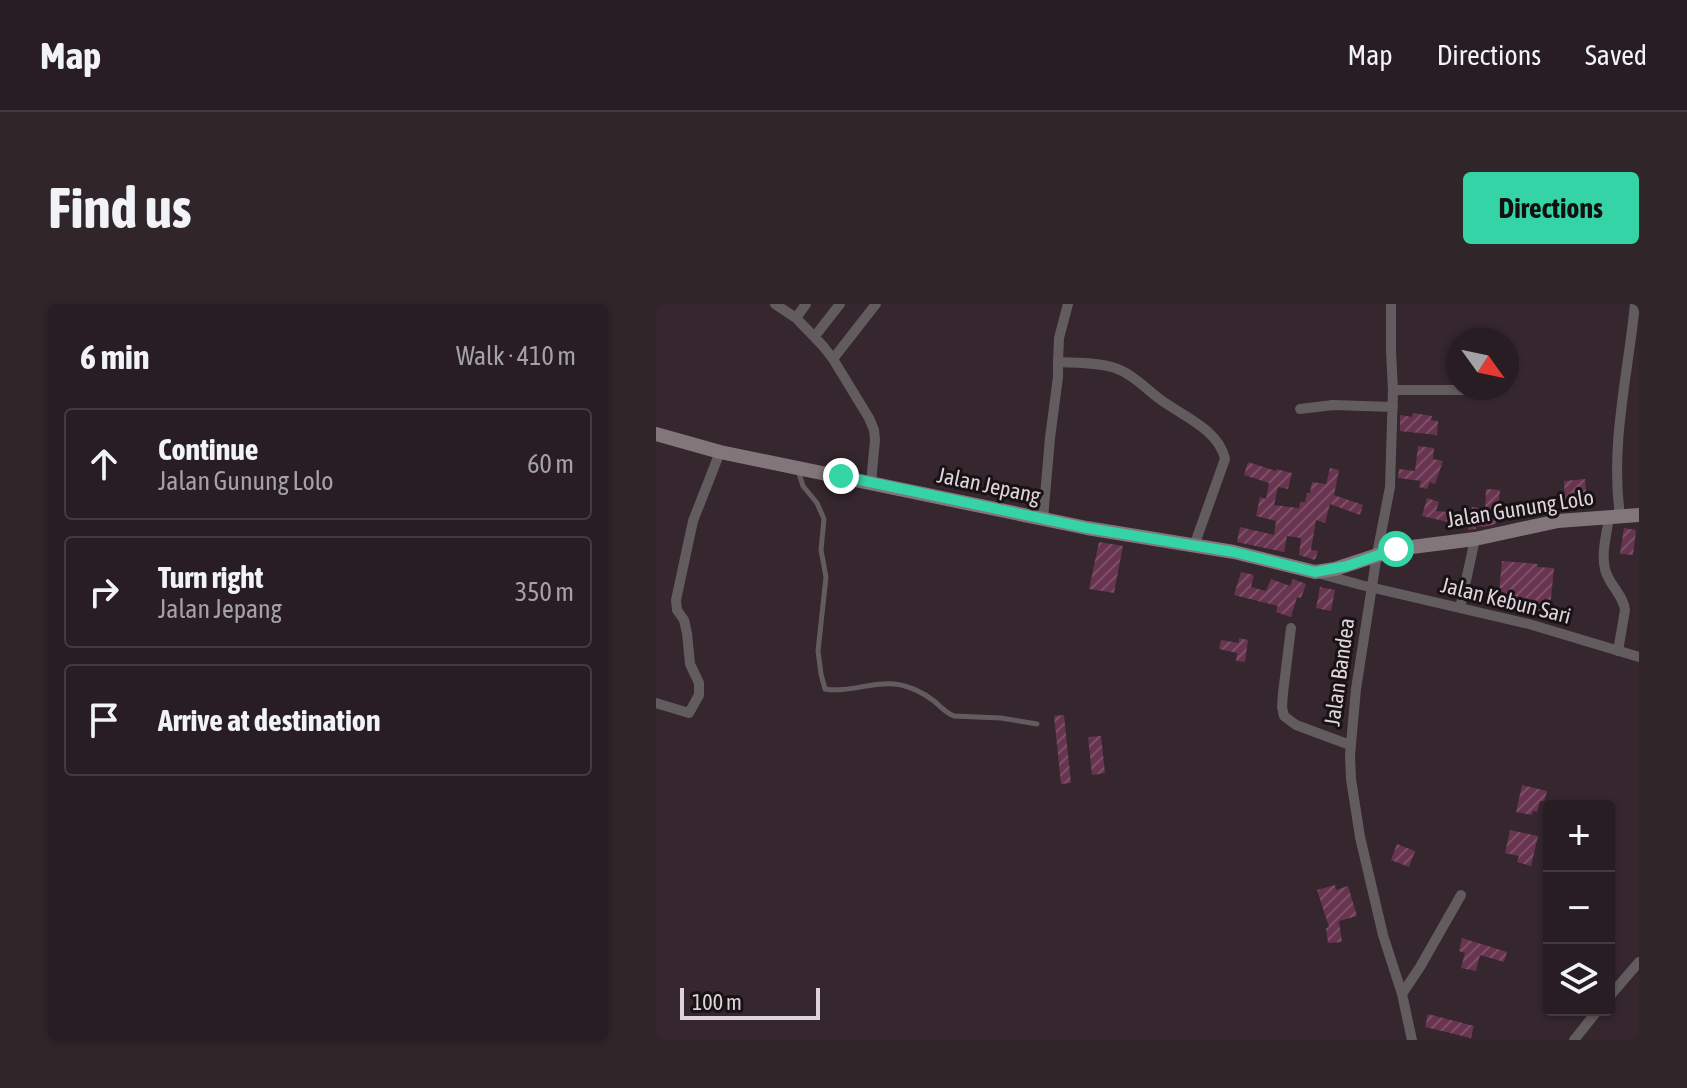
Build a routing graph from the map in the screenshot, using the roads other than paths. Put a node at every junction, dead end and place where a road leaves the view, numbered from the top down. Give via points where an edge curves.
1 (775, 304) edge
2 (806, 304) edge
3 (840, 304) edge
4 (876, 304) edge
5 (1068, 304) edge
6 (1391, 304) edge
7 (1635, 304) edge
8 (796, 318) junction
9 (815, 336) junction
10 (1639, 353) edge
11 (1627, 356) junction
12 (833, 359) junction
13 (1058, 362) junction
14 (1393, 390) junction
15 (1447, 390) edge
16 (1393, 407) junction
17 (1300, 409) dead end
18 (656, 434) edge
19 (720, 452) junction
20 (798, 468) junction
21 (871, 483) junction
22 (1639, 515) edge
23 (1614, 516) junction
24 (1043, 519) junction
25 (1475, 539) junction
26 (1194, 546) junction
27 (1377, 554) junction
28 (1315, 572) junction
29 (1371, 588) junction
30 (1460, 608) junction
31 (1291, 628) dead end
32 (1618, 651) junction
33 (1639, 657) edge
34 (656, 703) edge
35 (1037, 724) dead end
36 (1350, 745) junction
37 (1461, 895) dead end
38 (1639, 962) edge
39 (1615, 990) edge
40 (1402, 994) junction
41 (1593, 1016) edge
42 (1412, 1040) edge
43 (1574, 1040) edge

1 - 8 street
2 - 8 street
3 - 9 street
4 - 12 street
5 - 13 street
6 - 14 street, Jalan Bandea
7 - 11 street
8 - 9 street
9 - 12 street
10 - 11 street
11 - 23 street
12 - 21 street via 874,430
13 - 24 street
13 - 26 street via 1119,370 1195,422 1216,443 1225,459
14 - 15 street
14 - 16 street, Jalan Bandea
16 - 17 street
16 - 27 street, Jalan Bandea via 1390,487
18 - 19 street, Jalan Jepang
19 - 20 street, Jalan Jepang
19 - 34 street via 693,521 676,600 699,695 689,713
20 - 21 street, Jalan Jepang
20 - 35 lane via 824,519 821,550 826,577 818,651 825,689 893,684 915,690 954,716
21 - 24 street, Jalan Jepang
22 - 23 street, Jalan Gunung Lolo
23 - 25 street, Jalan Gunung Lolo via 1558,521
23 - 32 street via 1605,545 1605,570 1625,610
24 - 26 street, Jalan Jepang
25 - 27 street, Jalan Gunung Lolo
25 - 30 street
26 - 28 street, Jalan Jepang
27 - 28 street, Jalan Gunung Lolo
27 - 29 street, Jalan Bandea
28 - 29 street, Jalan Kebun Sari
29 - 30 street, Jalan Kebun Sari
29 - 36 street, Jalan Bandea
30 - 32 street, Jalan Kebun Sari
31 - 36 street via 1284,716
32 - 33 street, Jalan Kebun Sari
36 - 40 street, Jalan Bandea via 1360,837
37 - 40 street
38 - 39 street
40 - 42 street, Jalan Bandea
41 - 43 street

